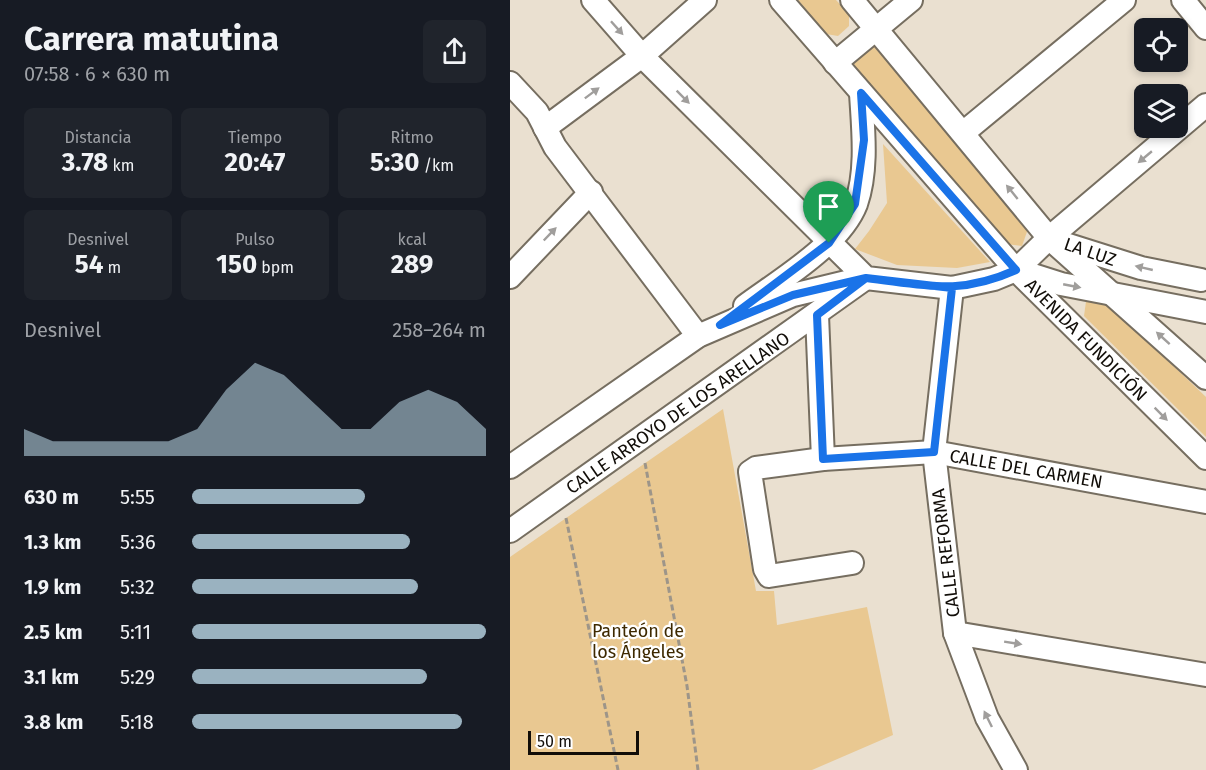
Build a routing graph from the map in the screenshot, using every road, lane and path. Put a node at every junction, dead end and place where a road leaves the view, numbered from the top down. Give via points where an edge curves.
1 (592, 0) edge
2 (705, 0) edge
3 (781, 0) edge
4 (852, 0) edge
5 (911, 0) edge
6 (1124, 0) edge
7 (1183, 0) edge
8 (1206, 28) edge
9 (877, 29) junction
10 (642, 56) junction
11 (835, 63) junction
12 (510, 83) edge
13 (861, 93) junction
14 (1206, 105) edge
15 (545, 128) junction
16 (963, 133) junction
17 (591, 192) junction
18 (1049, 238) junction
19 (829, 243) junction
20 (1016, 270) junction
21 (510, 277) edge
22 (866, 278) junction
23 (1204, 278) edge
24 (952, 288) junction
25 (1117, 296) junction
26 (1177, 306) junction
27 (1206, 312) edge
28 (817, 315) junction
29 (720, 325) junction
30 (698, 336) junction
31 (1206, 378) edge
32 (934, 452) junction
33 (1206, 458) edge
34 (823, 459) junction
35 (645, 463) dead end
36 (510, 467) edge
37 (1206, 502) edge
38 (566, 518) dead end
39 (510, 531) edge
40 (852, 563) dead end
41 (955, 633) junction
42 (1206, 675) edge
43 (618, 770) edge
44 (698, 770) edge
45 (1016, 770) edge

1 -> 10 street
2 - 10 street
3 - 11 street, AVENIDA FUNDICIÓN
4 - 9 street
5 - 9 street
6 - 16 street
7 - 8 street
9 - 11 street
9 - 16 street
15 -> 10 street
10 -> 19 street
11 - 13 street, AVENIDA FUNDICIÓN
12 - 15 street via 537,112
13 - 19 street, CALLE ARROYO DE LOS ARELLANO via 864,140 855,204
13 - 20 street, AVENIDA FUNDICIÓN
14 -> 18 street
15 - 17 street
18 -> 16 street
21 -> 17 street
17 - 30 street
18 - 20 street, LA LUZ
23 -> 18 street, LA LUZ via 1101,257
18 - 25 street
19 - 22 street
19 - 29 street, CALLE ARROYO DE LOS ARELLANO
20 - 24 street, LA LUZ
20 -> 25 street
20 -> 33 street, AVENIDA FUNDICIÓN
22 - 24 street, LA LUZ
22 - 28 street, CALLE ARROYO DE LOS ARELLANO
22 - 29 street, CALLE ARROYO DE LOS ARELLANO via 793,295
23 - 26 street, LA LUZ
24 - 32 street, CALLE REFORMA
25 - 26 street
31 -> 25 street
26 - 27 street
28 - 34 street
28 - 39 street, CALLE ARROYO DE LOS ARELLANO
29 - 30 street, CALLE ARROYO DE LOS ARELLANO
30 - 36 street, CALLE ARROYO DE LOS ARELLANO
32 - 34 street, CALLE DEL CARMEN
32 - 37 street, CALLE DEL CARMEN
32 - 41 street, CALLE REFORMA
34 - 40 street, CALLE DEL CARMEN via 750,472 765,569 769,576 777,576
35 - 44 path via 687,686
38 - 43 path
41 -> 42 street
45 -> 41 street, CALLE REFORMA via 987,718

